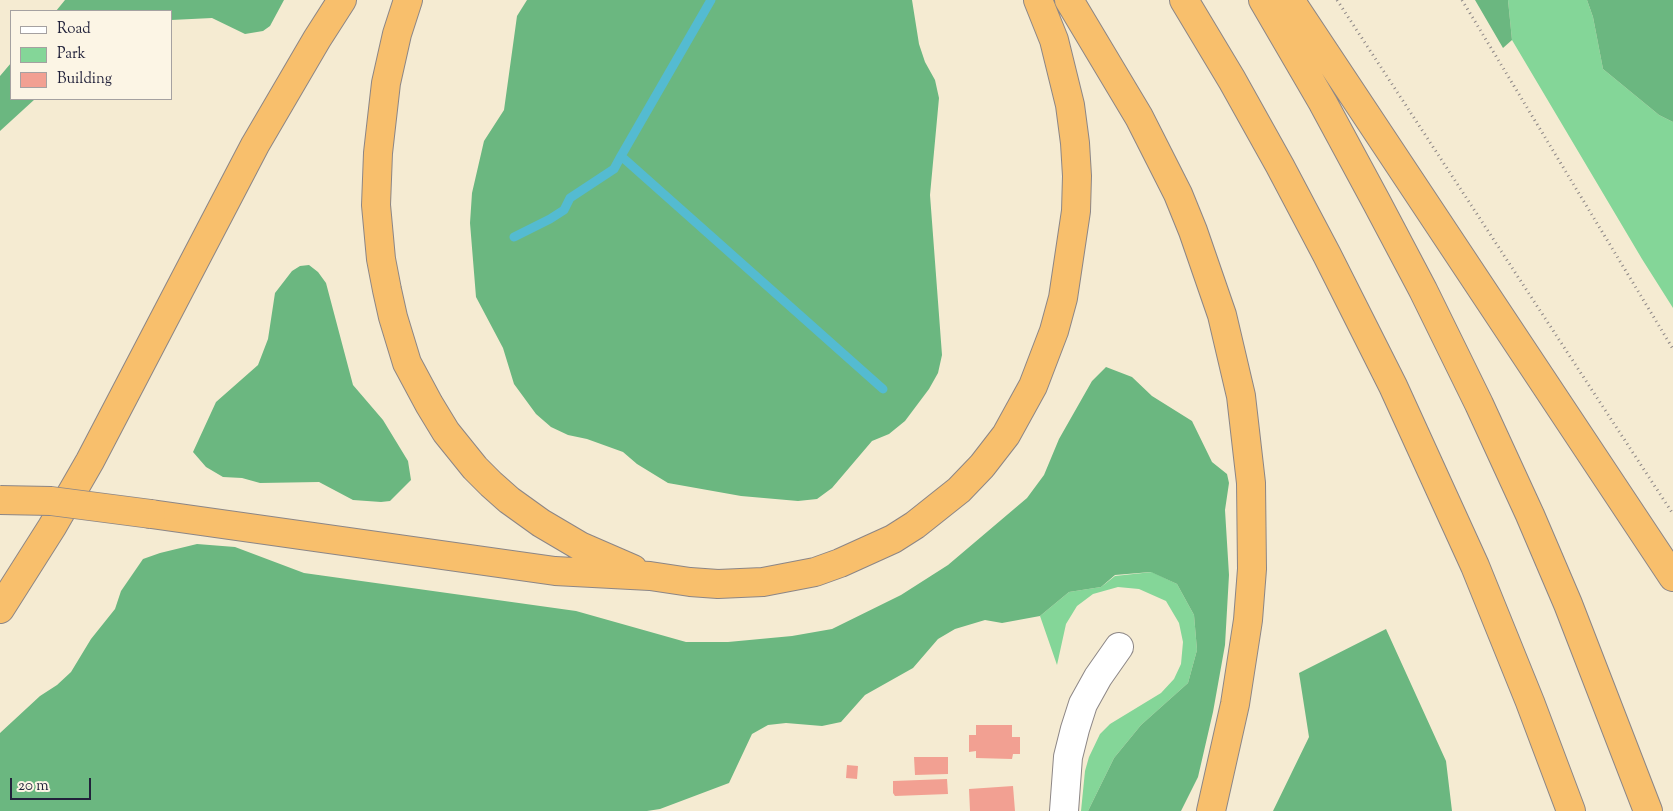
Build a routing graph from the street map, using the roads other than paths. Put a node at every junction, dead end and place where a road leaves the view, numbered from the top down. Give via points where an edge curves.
1 (342, 0) edge
2 (408, 0) edge
3 (1038, 0) edge
4 (1069, 0) edge
5 (1184, 0) edge
6 (1263, 0) edge
7 (1290, 0) edge
8 (0, 500) edge
9 (650, 576) junction
10 (1673, 577) edge
11 (0, 609) edge
12 (1119, 647) dead end
13 (1064, 811) edge
14 (1211, 811) edge
15 (1571, 811) edge
16 (1648, 811) edge

1 - 11 highway via 255,145 85,469
2 - 9 highway via 386,83 376,197 387,290 407,363 446,432 475,468 503,495 529,516 580,546
3 - 9 highway via 1054,40 1070,105 1078,176 1076,210 1063,298 1054,330 1033,386 1006,435 982,466 943,504 892,539 840,564 763,582 718,584
4 - 14 highway via 1139,117 1182,204 1212,280 1241,396 1251,483 1252,569 1240,679
5 - 15 highway via 1289,183 1393,386 1482,584
6 - 16 highway via 1377,203 1487,421 1568,604
7 - 10 highway
8 - 9 highway, bridge via 51,500 555,571
12 - 13 street via 1083,704 1068,758

